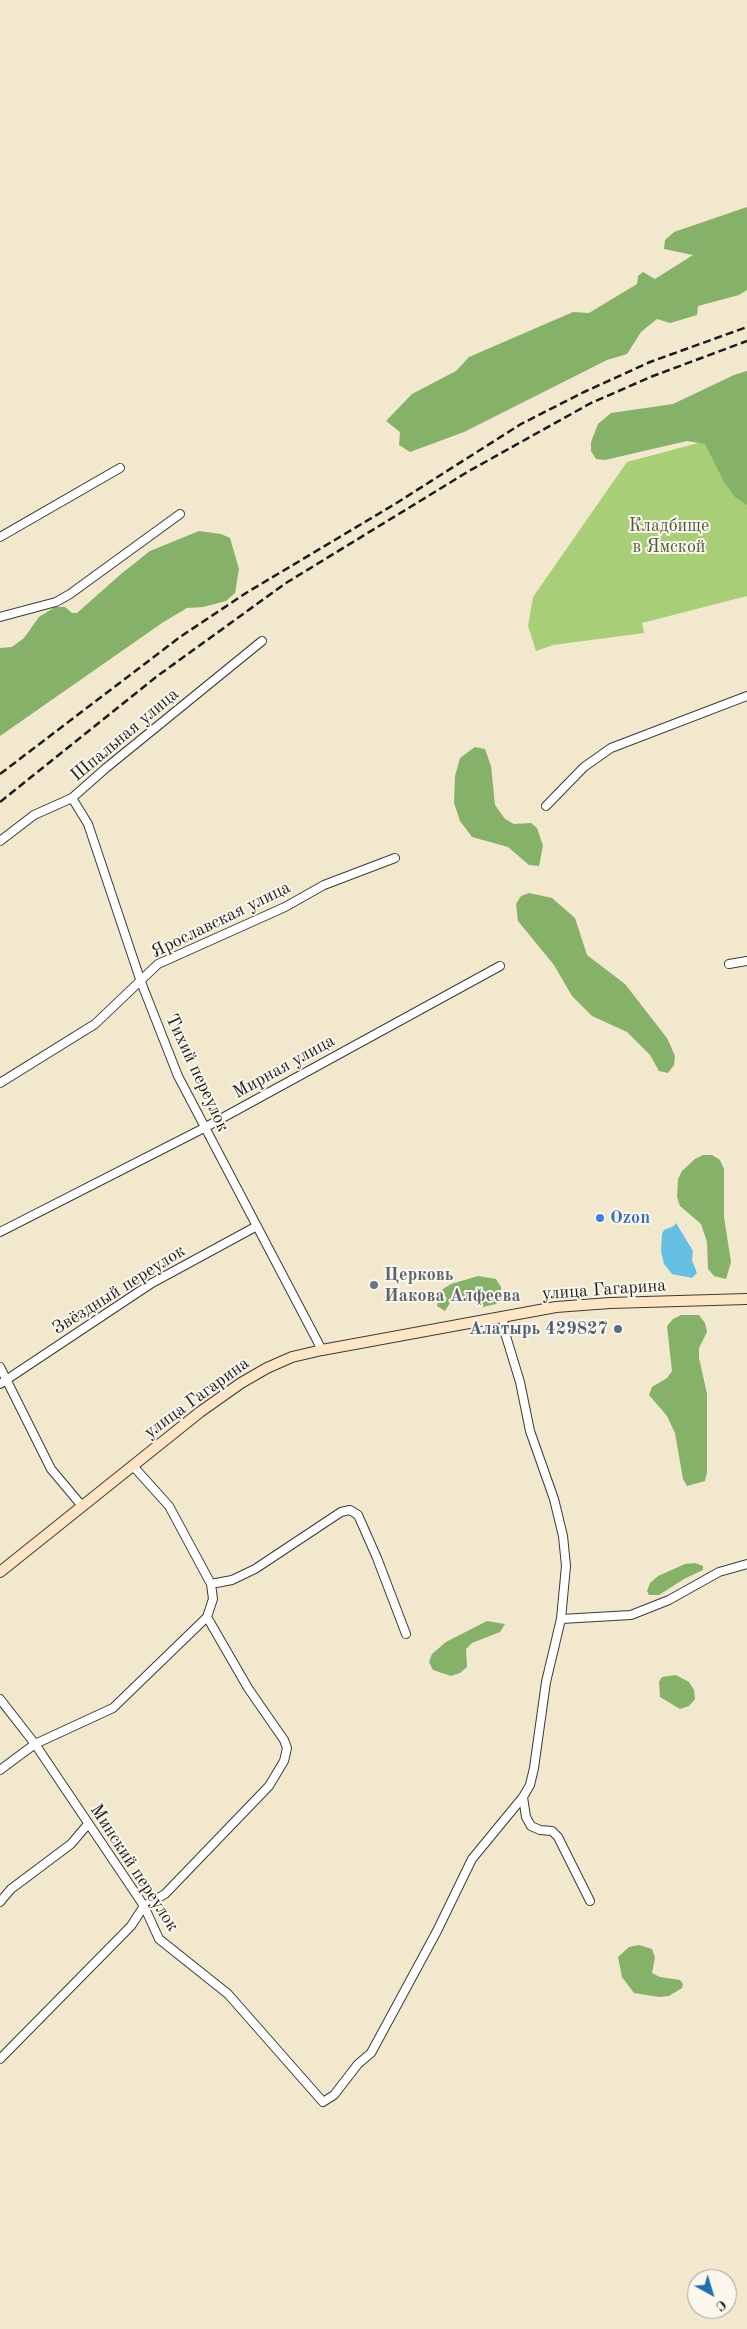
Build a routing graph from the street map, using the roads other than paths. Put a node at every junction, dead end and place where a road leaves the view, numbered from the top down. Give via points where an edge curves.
1 (120, 468) dead end
2 (180, 514) dead end
3 (0, 537) edge
4 (0, 617) edge
5 (262, 641) dead end
6 (747, 696) edge
7 (72, 798) junction
8 (546, 806) dead end
9 (0, 841) edge
10 (395, 858) dead end
11 (747, 961) edge
12 (729, 964) dead end
13 (500, 966) dead end
14 (141, 982) junction
15 (0, 1083) edge
16 (204, 1128) junction
17 (257, 1226) junction
18 (0, 1232) edge
19 (747, 1299) edge
20 (504, 1318) junction
21 (322, 1350) junction
22 (0, 1367) edge
23 (3, 1382) edge
24 (133, 1466) junction
25 (82, 1506) junction
26 (747, 1564) edge
27 (0, 1572) edge
28 (211, 1584) junction
29 (207, 1617) junction
30 (561, 1619) junction
31 (406, 1634) dead end
32 (0, 1699) edge
33 (35, 1744) junction
34 (0, 1770) edge
35 (523, 1797) junction
36 (88, 1824) junction
37 (590, 1901) dead end
38 (0, 1902) edge
39 (144, 1906) junction
40 (0, 2059) edge

1 - 3 street
2 - 4 street via 70,594 56,602
5 - 7 street, Шпальная улица
6 - 8 street via 611,748 584,767
7 - 9 street, Шпальная улица via 34,816
7 - 14 street, Тихий переулок via 88,824
10 - 14 street, Ярославская улица via 324,885 285,907 158,964
11 - 12 street
13 - 16 street, Мирная улица
14 - 15 street, Ярославская улица via 95,1024
14 - 16 street, Тихий переулок via 178,1076
16 - 17 street, Тихий переулок
16 - 18 street, Мирная улица
17 - 21 street, Тихий переулок
17 - 23 street, Звёздный переулок via 152,1283
19 - 20 main road, улица Гагарина via 574,1306 510,1314
20 - 21 main road, улица Гагарина
20 - 30 street via 530,1431 554,1499 563,1536 566,1566
21 - 24 main road, улица Гагарина via 292,1357 242,1383
22 - 23 street
23 - 25 street via 51,1469
24 - 25 main road, улица Гагарина
24 - 28 street via 169,1506
25 - 27 main road, улица Гагарина
26 - 30 street via 719,1572 640,1612 612,1618
28 - 29 street via 213,1599
28 - 31 street via 232,1580 256,1569 341,1512 350,1510 358,1515
29 - 33 street via 113,1708
29 - 39 street via 287,1748 269,1786 165,1894
30 - 35 street via 546,1682 534,1768
32 - 33 street, Минский переулок
33 - 34 street
33 - 36 street, Минский переулок
35 - 37 street via 531,1826 552,1831 558,1838
35 - 39 street, Минский переулок via 472,1859 371,2053 334,2095 323,2102 228,1994 158,1939
36 - 38 street via 71,1844
36 - 39 street, Минский переулок
39 - 40 street via 131,1926

